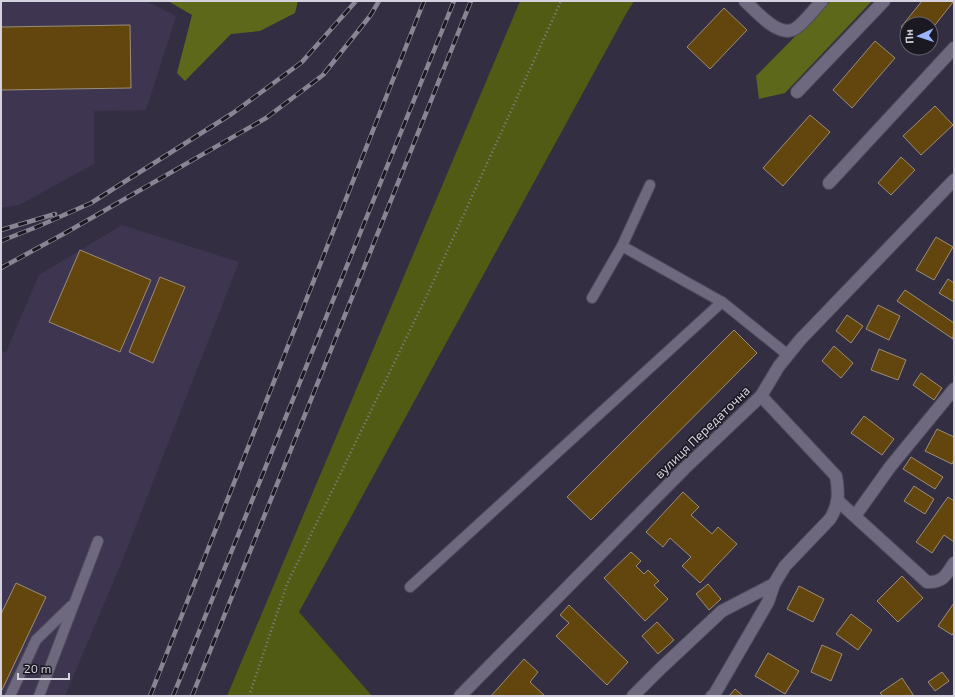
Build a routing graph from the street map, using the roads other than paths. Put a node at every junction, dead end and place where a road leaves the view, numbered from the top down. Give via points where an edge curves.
1 (745, 1) edge
2 (822, 1) edge
3 (884, 1) edge
4 (954, 48) edge
5 (797, 92) dead end
6 (954, 180) edge
7 (829, 183) dead end
8 (650, 185) dead end
9 (622, 246) junction
10 (592, 298) dead end
11 (722, 302) junction
12 (788, 355) junction
13 (954, 390) edge
14 (761, 396) junction
15 (838, 501) junction
16 (855, 516) junction
17 (98, 541) dead end
18 (954, 563) edge
19 (774, 584) junction
20 (410, 587) dead end
21 (74, 603) junction
22 (10, 696) edge
23 (39, 696) edge
24 (460, 696) edge
25 (632, 696) edge
26 (713, 696) edge

1 - 2 street via 776,28 785,31 795,29
3 - 5 street
4 - 7 street
6 - 12 street, вулиця Передаточна
8 - 9 lane
9 - 10 lane
9 - 11 lane
11 - 12 lane
11 - 20 lane
12 - 14 street, вулиця Передаточна
13 - 16 street via 890,467
14 - 15 street via 836,476
14 - 24 street, вулиця Передаточна via 685,468
15 - 16 street
15 - 19 street via 830,519 785,566
16 - 18 street via 927,582 936,582 944,578
17 - 21 lane
19 - 25 street via 722,611
19 - 26 street via 768,602
21 - 22 lane via 36,640
21 - 23 lane

